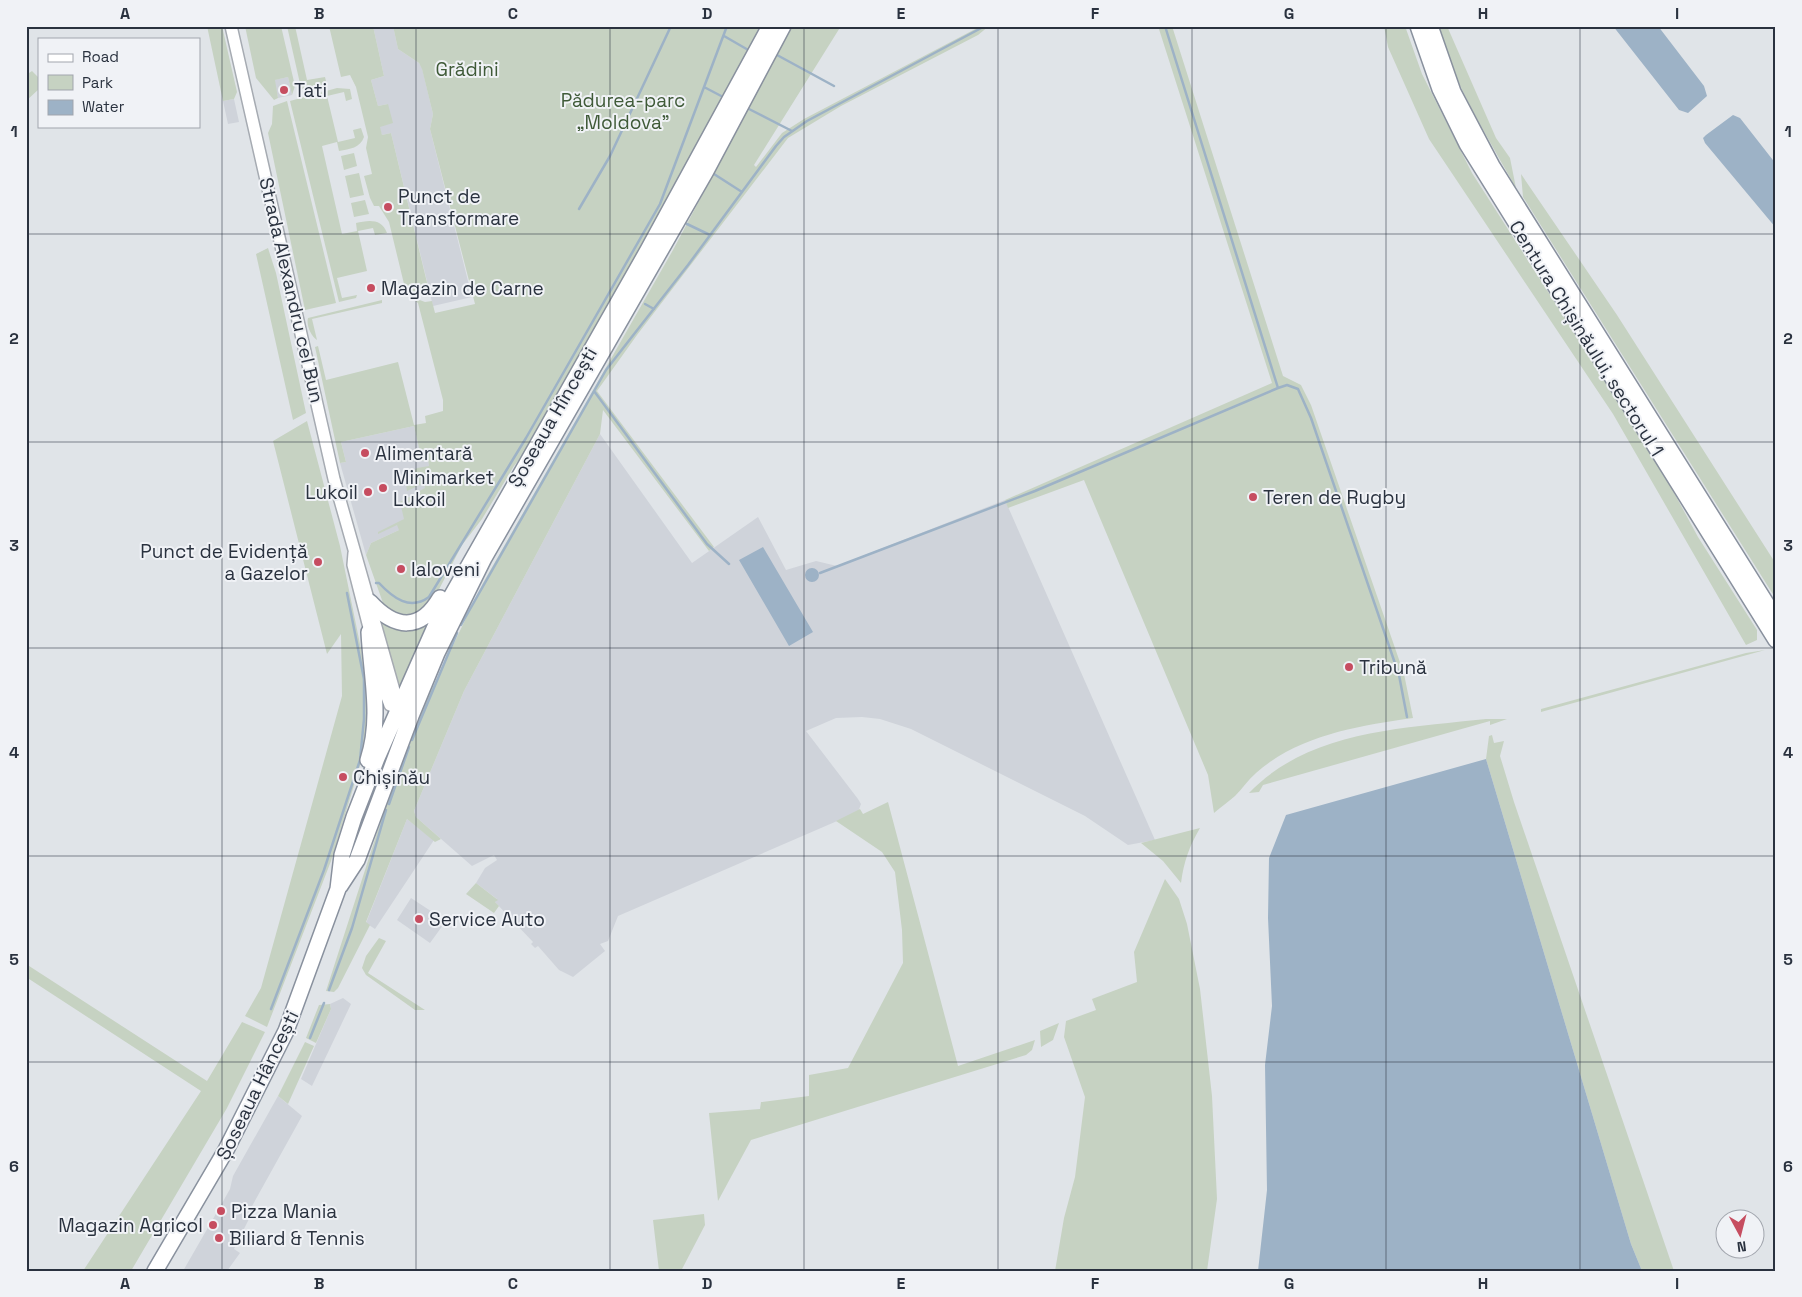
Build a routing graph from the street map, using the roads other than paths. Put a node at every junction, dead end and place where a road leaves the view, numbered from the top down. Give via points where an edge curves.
1 (231, 26) edge
2 (770, 26) edge
3 (783, 26) edge
4 (1418, 26) edge
5 (1430, 26) edge
6 (555, 412) junction
7 (1677, 482) junction
8 (354, 553) junction
9 (484, 558) junction
10 (370, 602) junction
11 (1776, 620) edge
12 (369, 632) junction
13 (1776, 640) edge
14 (1776, 650) edge
15 (419, 697) junction
16 (401, 708) junction
17 (376, 808) joint
18 (354, 817) junction
19 (369, 822) junction
20 (338, 889) junction
21 (155, 1271) edge

1 - 8 main road, Strada Alexandru cel Bun via 334,479
2 - 6 highway, Șoseaua Hîncești
3 - 9 highway, Șoseaua Hîncești via 706,171
4 - 7 highway, Centura Chișinăului, sectorul 1 via 1440,89 1467,144
5 - 11 highway, Centura Chișinăului, sectorul 1 via 1454,92 1492,166
6 - 10 highway via 509,479 433,611 417,622 400,622 386,617
6 - 16 highway, Șoseaua Hîncești via 442,613
7 - 13 highway, Centura Chișinăului, sectorul 1
7 - 14 highway via 1693,517
8 - 10 main road, Strada Alexandru cel Bun
8 - 12 main road, Strada Alexandru cel Bun via 353,566
9 - 15 highway, Șoseaua Hîncești
9 - 16 highway via 458,601 408,704
10 - 16 main road, Strada Alexandru cel Bun
12 - 16 main road, Strada Alexandru cel Bun via 390,705
12 - 18 highway via 375,722 370,754 355,800
15 - 16 highway via 414,704
15 - 17 highway, Șoseaua Hîncești
16 - 18 highway, Șoseaua Hîncești via 376,758
16 - 19 highway via 400,726 371,806
17 - 19 highway, Șoseaua Hâncești
18 - 20 highway, Șoseaua Hâncești via 342,855
19 - 20 highway, Șoseaua Hâncești via 357,860
20 - 21 highway, Șoseaua Hâncești via 283,1038 226,1150

